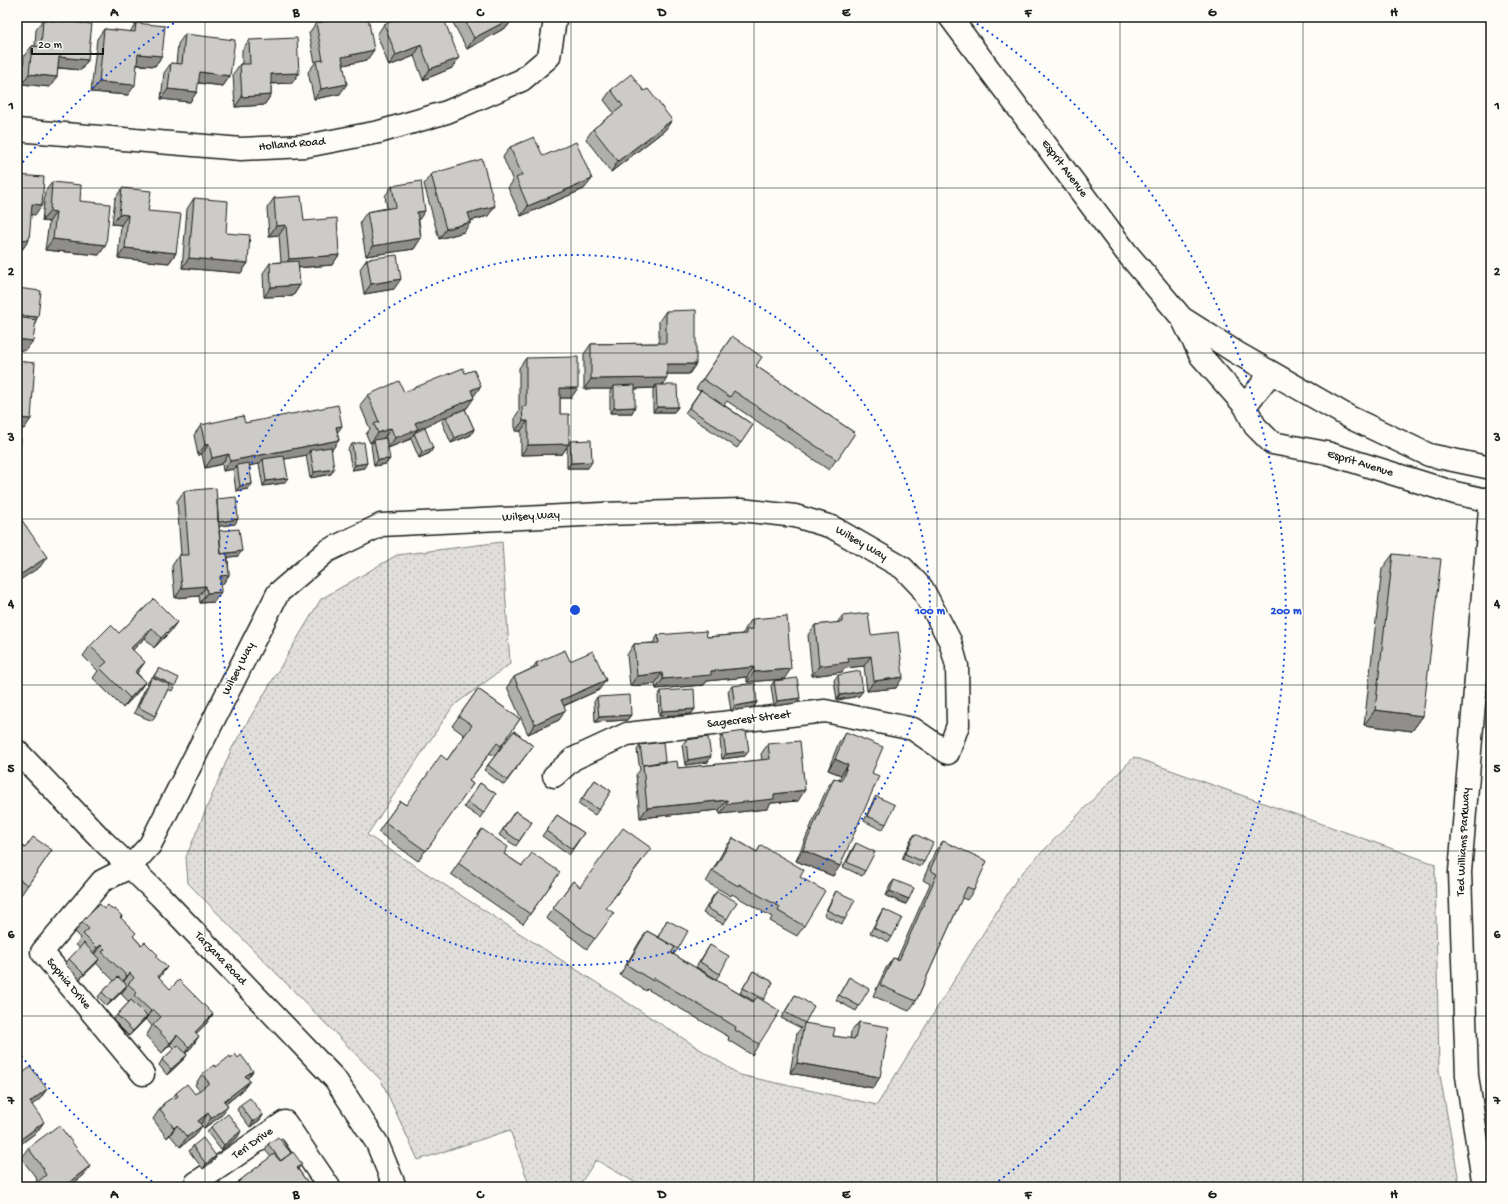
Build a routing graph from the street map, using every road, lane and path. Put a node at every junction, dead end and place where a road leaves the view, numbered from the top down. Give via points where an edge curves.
1 (553, 17) edge
2 (950, 17) edge
3 (17, 130) edge
4 (1182, 318) junction
5 (1271, 372) junction
6 (1245, 406) junction
7 (1491, 468) edge
8 (1491, 497) edge
9 (1491, 501) edge
10 (17, 751) edge
11 (948, 753) joint
12 (554, 776) dead end
13 (130, 867) junction
14 (143, 1074) dead end
15 (196, 1183) dead end
16 (329, 1187) edge
17 (395, 1187) edge
18 (1484, 1187) edge

1 - 3 street, Holland Road via 555,20 549,57 522,80 447,112 379,132 306,146 241,149
2 - 4 street, Esprit Avenue via 1126,252
4 - 5 street, Esprit Avenue via 1237,354
4 - 6 street, Esprit Avenue via 1201,356
5 - 6 street
5 - 7 street, Esprit Avenue via 1351,418 1429,454
6 - 9 street, Esprit Avenue via 1256,426 1272,443 1327,453 1455,493
8 - 9 street, Ted Williams Parkway
9 - 18 street, Ted Williams Parkway via 1460,872 1467,1076
10 - 13 street, Tarzana Road
11 - 12 street, Sagecrest Street via 913,729 825,711 628,734 573,760
11 - 13 street, Wilsey Way via 958,726 957,666 950,641 922,588 903,568 832,527 795,516 741,510 381,525 327,551 278,593 150,845
13 - 14 street, Sophia Drive via 102,881 42,952
13 - 17 street, Tarzana Road via 335,1079 378,1143
15 - 16 street, Teri Drive via 285,1122

